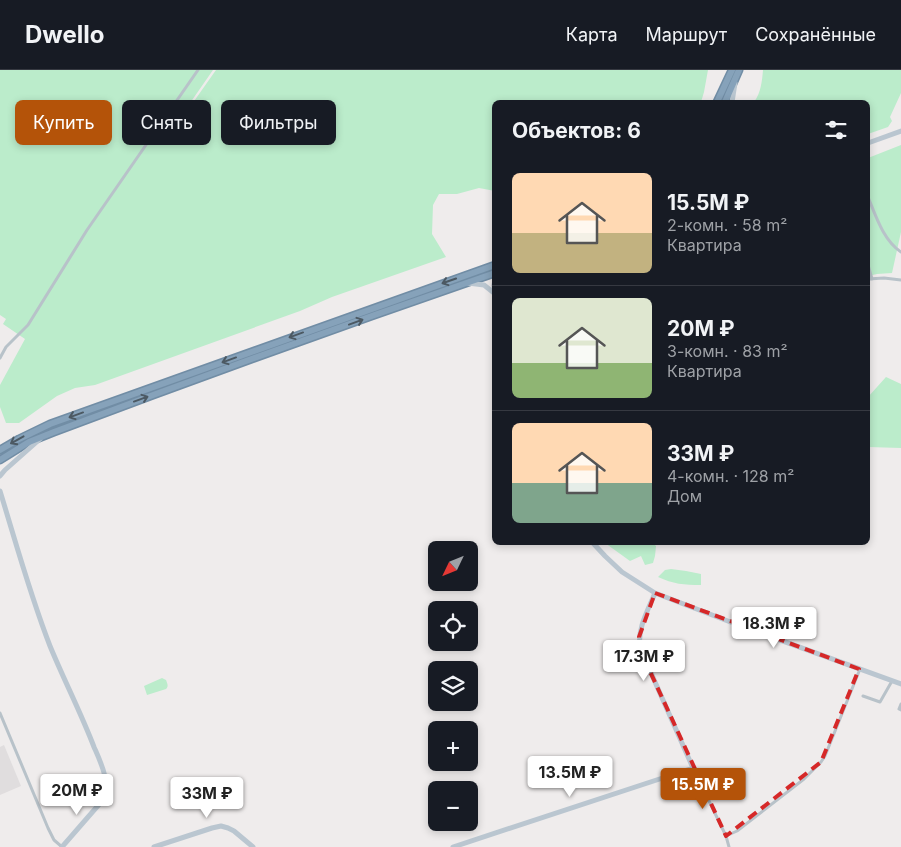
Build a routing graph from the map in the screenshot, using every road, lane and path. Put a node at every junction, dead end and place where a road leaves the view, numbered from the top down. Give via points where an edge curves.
1 (198, 70) edge
2 (732, 70) edge
3 (738, 73) edge
4 (719, 100) edge
5 (726, 100) edge
6 (732, 100) edge
7 (901, 131) edge
8 (870, 142) edge
9 (870, 201) edge
10 (901, 252) edge
11 (492, 266) edge
12 (492, 274) edge
13 (870, 279) edge
14 (900, 279) edge
15 (468, 282) junction
16 (492, 292) edge
17 (0, 358) edge
18 (46, 434) junction
19 (0, 450) edge
20 (0, 460) edge
21 (0, 476) edge
22 (0, 490) edge
23 (595, 545) edge
24 (654, 593) junction
25 (860, 669) junction
26 (892, 681) junction
27 (901, 684) edge
28 (862, 696) dead end
29 (901, 704) edge
30 (901, 710) edge
31 (0, 713) edge
32 (694, 768) junction
33 (726, 836) junction
34 (62, 847) edge
35 (154, 847) edge
36 (253, 847) edge
37 (453, 847) edge
38 (729, 847) edge

1 - 17 street via 87,230 28,325 6,347
2 - 4 highway
3 - 5 highway
3 - 6 street
7 - 8 street
9 - 10 street via 884,232
11 -> 19 highway via 50,424
12 - 15 highway
13 - 14 street
15 - 16 street via 484,285
18 -> 15 highway
18 - 20 highway
18 - 21 street
22 - 34 street via 50,646 97,755 106,784 102,801
23 - 24 street via 622,572
24 - 25 street
24 - 32 street via 640,632 640,648
25 - 26 street
25 - 33 street via 821,762 804,779
26 - 27 street
26 - 28 street via 880,702
29 - 30 street
31 - 34 street via 48,828
32 - 33 street
32 - 37 street
33 - 38 street
35 - 36 street via 221,826

